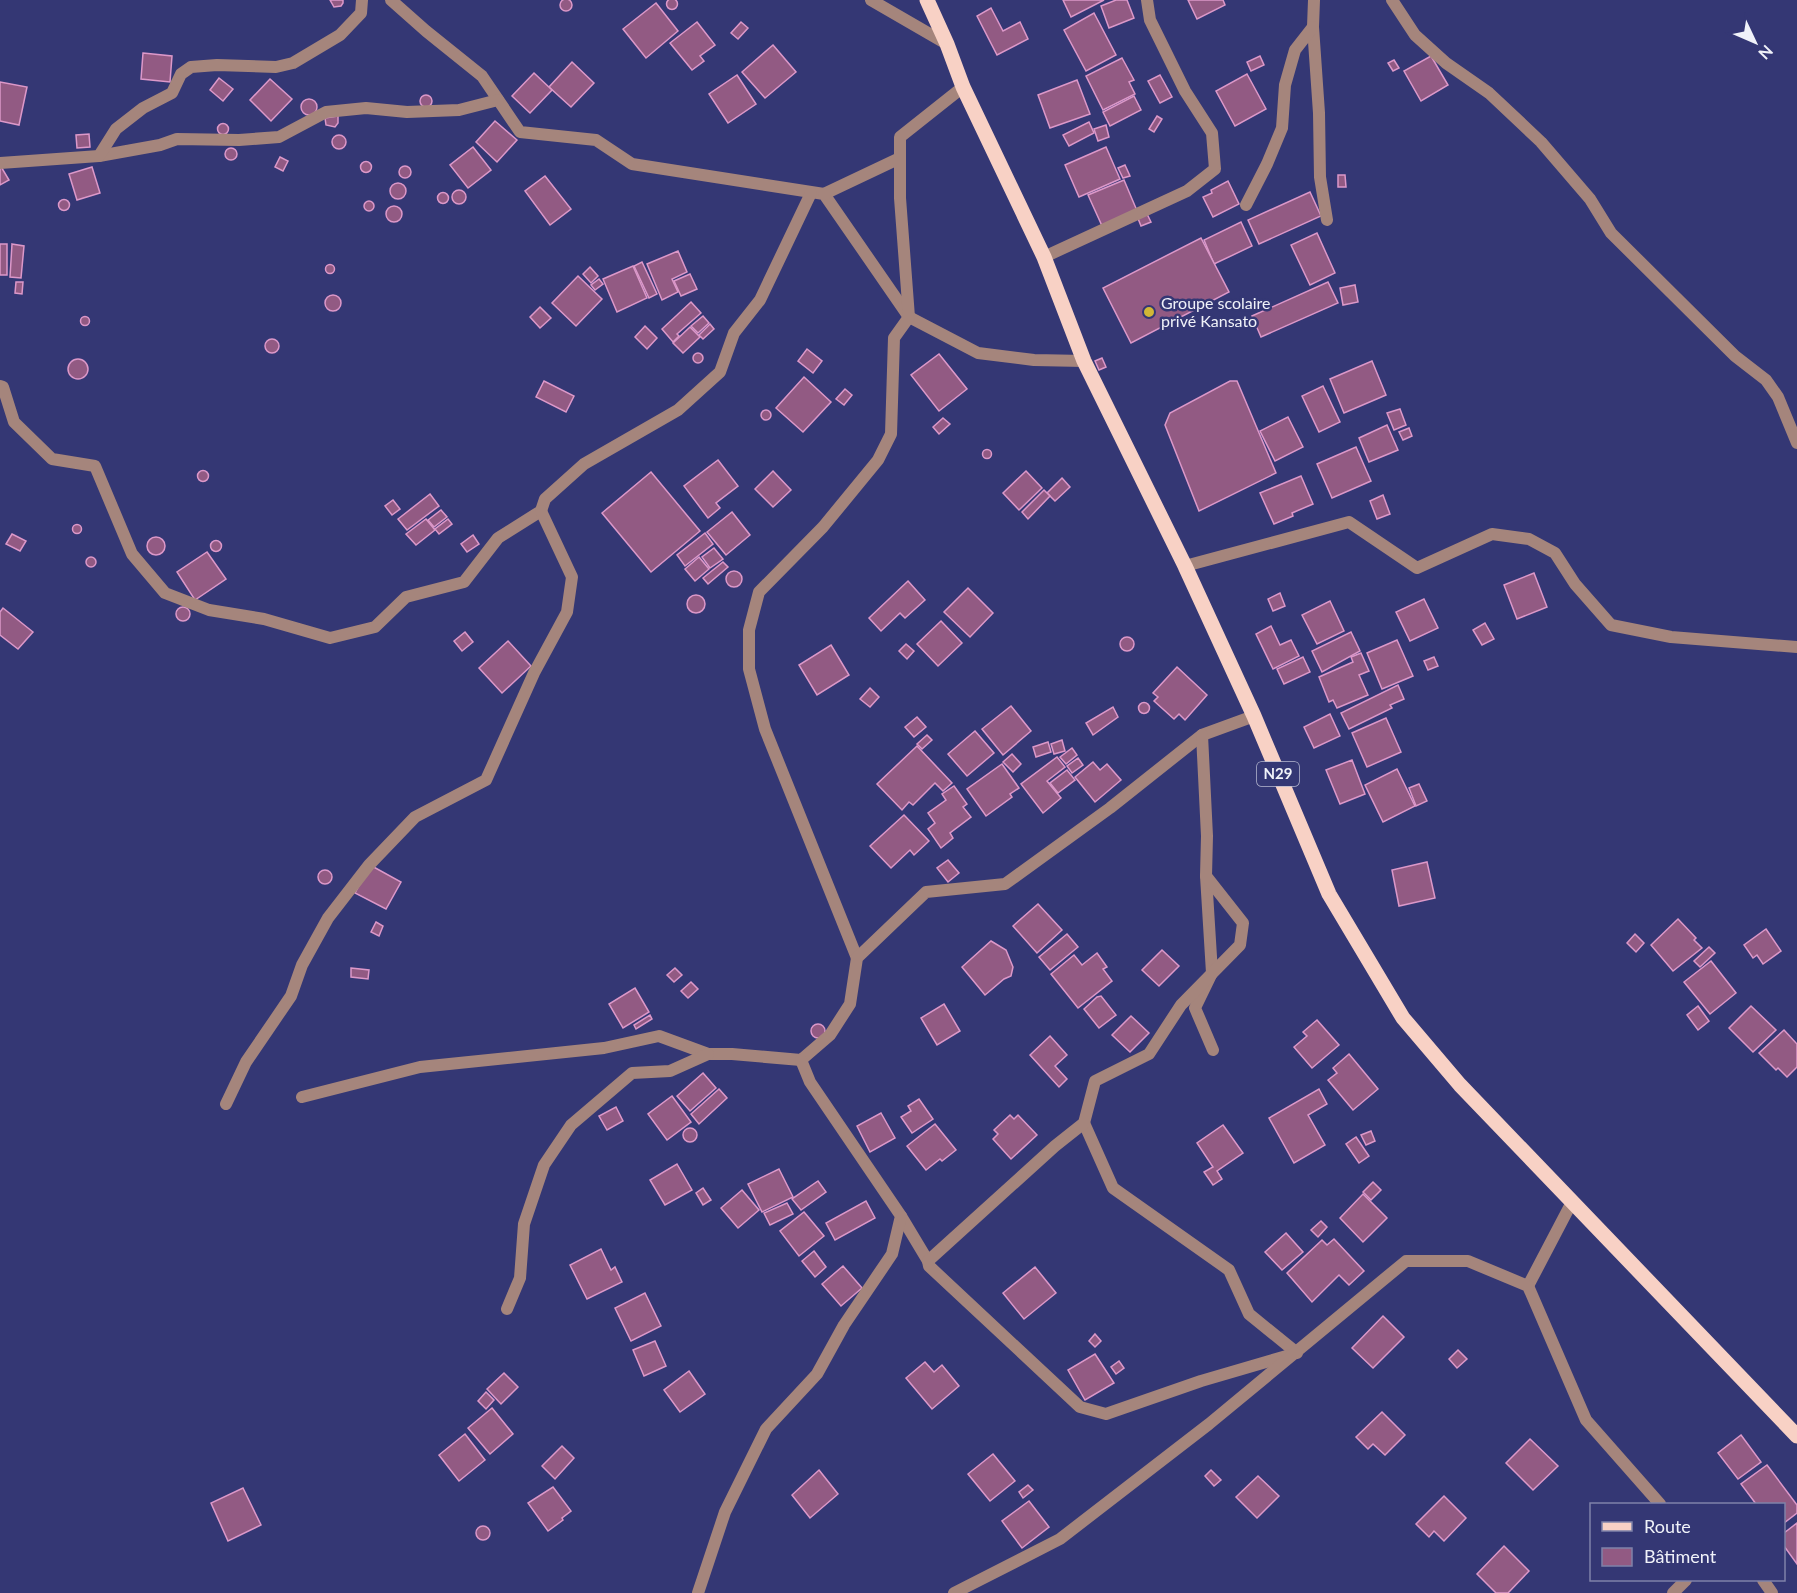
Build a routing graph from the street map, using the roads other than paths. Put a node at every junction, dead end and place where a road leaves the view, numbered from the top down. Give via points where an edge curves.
1 (362, 0) edge
2 (391, 0) edge
3 (871, 0) edge
4 (927, 0) edge
5 (1147, 0) edge
6 (1314, 0) edge
7 (1392, 0) edge
8 (1313, 27) junction
9 (947, 44) junction
10 (963, 87) junction
11 (498, 100) junction
12 (99, 156) junction
13 (900, 158) junction
14 (0, 163) edge
15 (817, 194) junction
16 (1246, 205) dead end
17 (1327, 220) dead end
18 (1044, 257) junction
19 (909, 317) junction
20 (1084, 361) junction
21 (0, 386) edge
22 (1797, 443) edge
23 (541, 510) junction
24 (1185, 566) junction
25 (1797, 647) edge
26 (1254, 716) junction
27 (1202, 735) junction
28 (1206, 876) junction
29 (857, 958) junction
30 (1212, 973) junction
31 (1213, 1050) dead end
32 (708, 1054) junction
33 (801, 1060) junction
34 (302, 1097) dead end
35 (226, 1104) dead end
36 (1084, 1123) junction
37 (1572, 1202) junction
38 (901, 1216) junction
39 (928, 1261) junction
40 (1528, 1287) junction
41 (507, 1309) dead end
42 (1297, 1353) junction
43 (1797, 1436) edge
44 (1659, 1503) edge
45 (1685, 1581) edge
46 (698, 1593) edge
47 (954, 1593) edge
48 (1673, 1593) edge

1 - 12 street via 361,13 340,35 293,63 276,67 191,67 181,74 172,93 143,108 116,129
2 - 11 street via 482,76
3 - 9 street
4 - 9 main road, N29
5 - 18 street via 1150,20 1185,91 1212,134 1215,169 1187,191
6 - 8 street
7 - 22 street via 1415,35 1489,93 1541,142 1590,199 1611,233 1735,356 1766,380 1778,397
8 - 16 street via 1295,50 1285,86 1282,128
8 - 17 street via 1320,177
9 - 10 main road, N29
10 - 13 street via 900,137
10 - 18 main road, N29
11 - 12 street via 459,110 407,112 366,108 327,112 279,137 177,139
11 - 15 street via 520,132 596,140 632,164
12 - 14 street
13 - 15 street
13 - 19 street
15 - 19 street
15 - 23 street via 760,300 734,333 720,372 678,410 584,464 545,499
18 - 20 main road, N29
19 - 20 street via 978,353
19 - 29 street via 894,338 891,434 878,460 823,527 759,592 749,630 749,669 765,729
20 - 24 main road, N29
21 - 23 street via 14,422 52,459 95,466 132,554 165,593 209,610 264,619 330,638 375,627 406,597 464,582 498,538
23 - 35 street via 572,577 567,612 534,673 486,780 416,817 369,865 328,918 302,965 291,996 246,1062
24 - 25 street via 1349,522 1417,568 1492,534 1505,535 1529,539 1556,553 1575,584 1611,625 1671,636
24 - 26 main road, N29
26 - 27 street
26 - 37 main road, N29 via 1329,894 1403,1018
27 - 28 street
27 - 29 street via 1005,884 926,892
28 - 30 street
28 - 30 street via 1243,923 1240,945
29 - 33 street via 850,1005 830,1035
30 - 31 street via 1195,1008
30 - 36 street via 1181,1005 1149,1054 1095,1081
32 - 33 street
32 - 34 street via 659,1036 604,1048 420,1067
32 - 41 street via 670,1071 632,1072 571,1125 544,1165 524,1224 520,1278
33 - 38 street via 810,1082
36 - 39 street
36 - 42 street via 1113,1188 1228,1270 1249,1314
37 - 40 street
37 - 43 main road, N29
38 - 39 street
38 - 46 street via 892,1254 844,1324 817,1374 766,1429 724,1512
39 - 42 street via 1080,1407 1106,1414
40 - 42 street via 1468,1261 1406,1261
40 - 44 street via 1586,1420
42 - 47 street via 1060,1539
45 - 48 street

